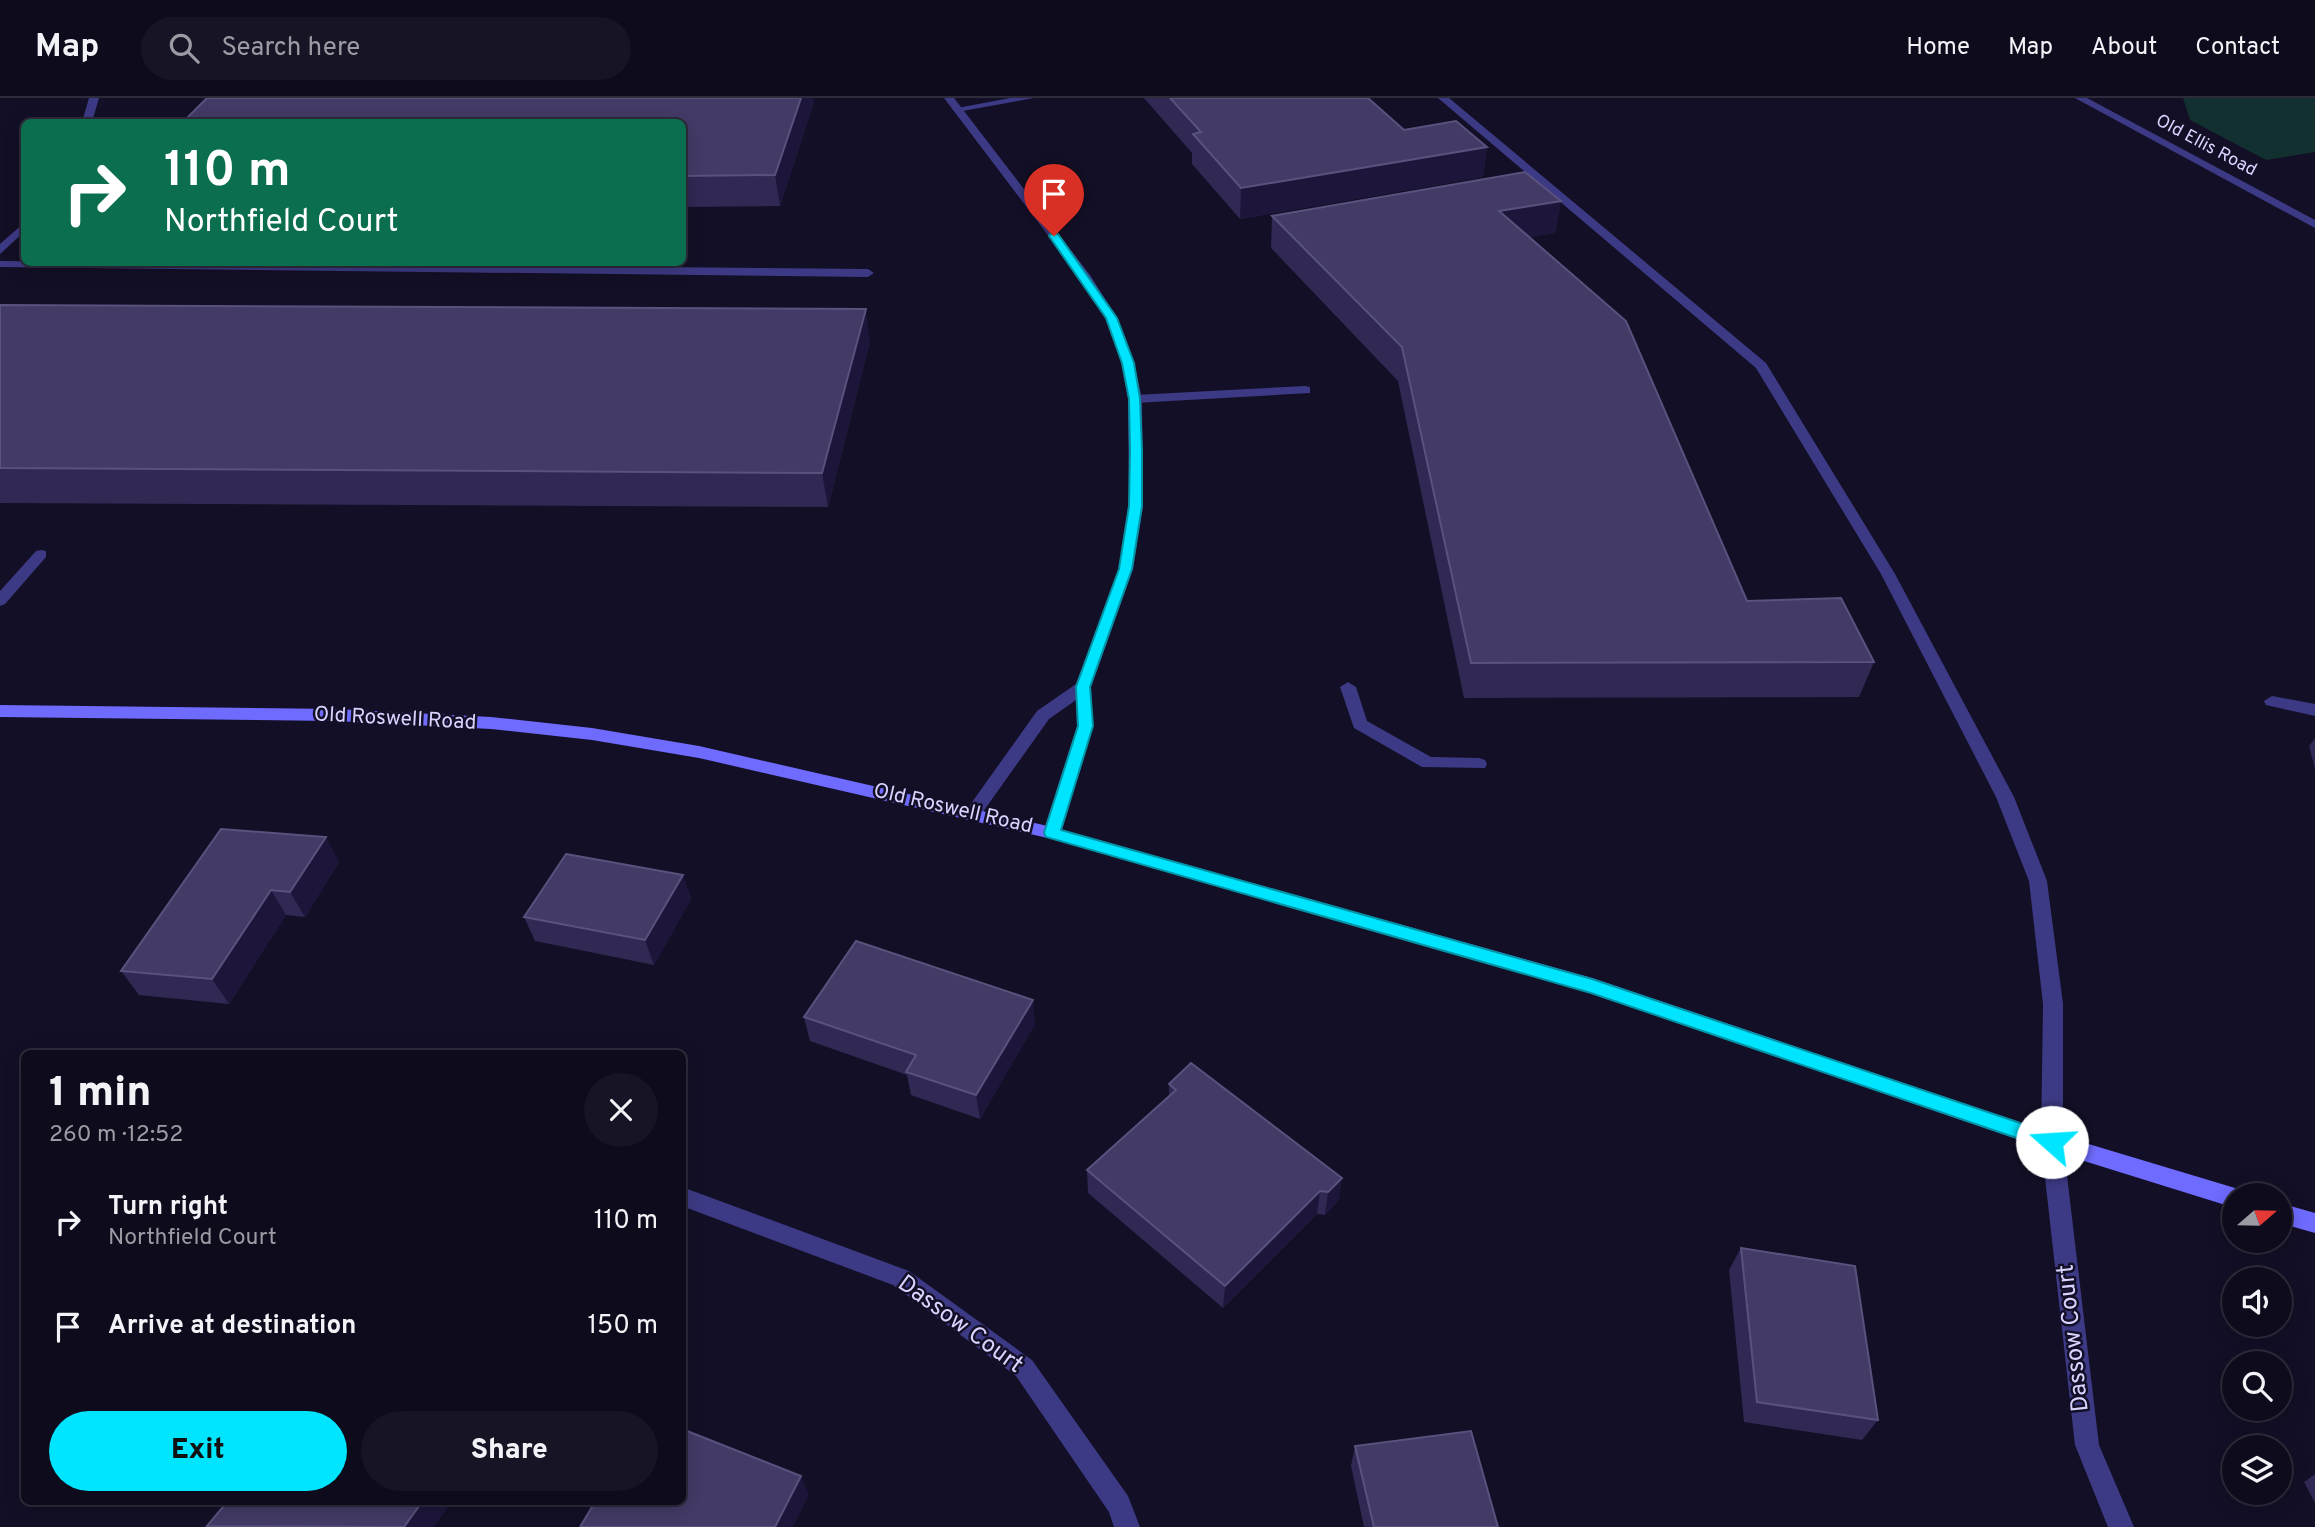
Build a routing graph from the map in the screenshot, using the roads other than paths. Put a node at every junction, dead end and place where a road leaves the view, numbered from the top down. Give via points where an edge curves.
1 (94, 98) edge
2 (1029, 98) edge
3 (1443, 98) edge
4 (2080, 98) edge
5 (953, 104) edge
6 (88, 119) edge
7 (2315, 225) edge
8 (21, 229) edge
9 (0, 251) edge
10 (0, 264) edge
11 (21, 264) edge
12 (193, 266) edge
13 (868, 273) dead end
14 (1305, 390) dead end
15 (1135, 399) junction
16 (41, 554) dead end
17 (0, 601) edge
18 (1083, 687) junction
19 (1348, 687) dead end
20 (2272, 701) dead end
21 (2315, 710) edge
22 (0, 711) edge
23 (1479, 764) dead end
24 (974, 813) junction
25 (1052, 833) junction
26 (2052, 1142) junction
27 (2222, 1194) edge
28 (686, 1197) edge
29 (2292, 1216) edge
30 (2315, 1223) edge
31 (1127, 1527) edge
32 (2121, 1527) edge

1 - 6 street
2 - 5 street
3 - 26 street, Dassow Court via 1761,366 1888,574 2005,797 2038,881 2053,1004
4 - 7 street, Old Ellis Road
5 - 15 street via 1086,278 1111,318 1128,363
8 - 9 street
10 - 11 street
12 - 13 street
14 - 15 street
15 - 18 street via 1136,506 1126,569
16 - 17 street
18 - 24 street via 1042,715
18 - 25 street via 1085,726
19 - 23 street via 1360,724 1428,763
20 - 21 street
22 - 24 street, Old Roswell Road via 336,715 516,726 699,752
24 - 25 street, Old Roswell Road
25 - 26 street, Old Roswell Road via 1592,986
26 - 27 street, Old Roswell Road
26 - 32 street, Dassow Court via 2087,1445
28 - 31 street, Dassow Court via 901,1278 1024,1368 1119,1505
29 - 30 street

